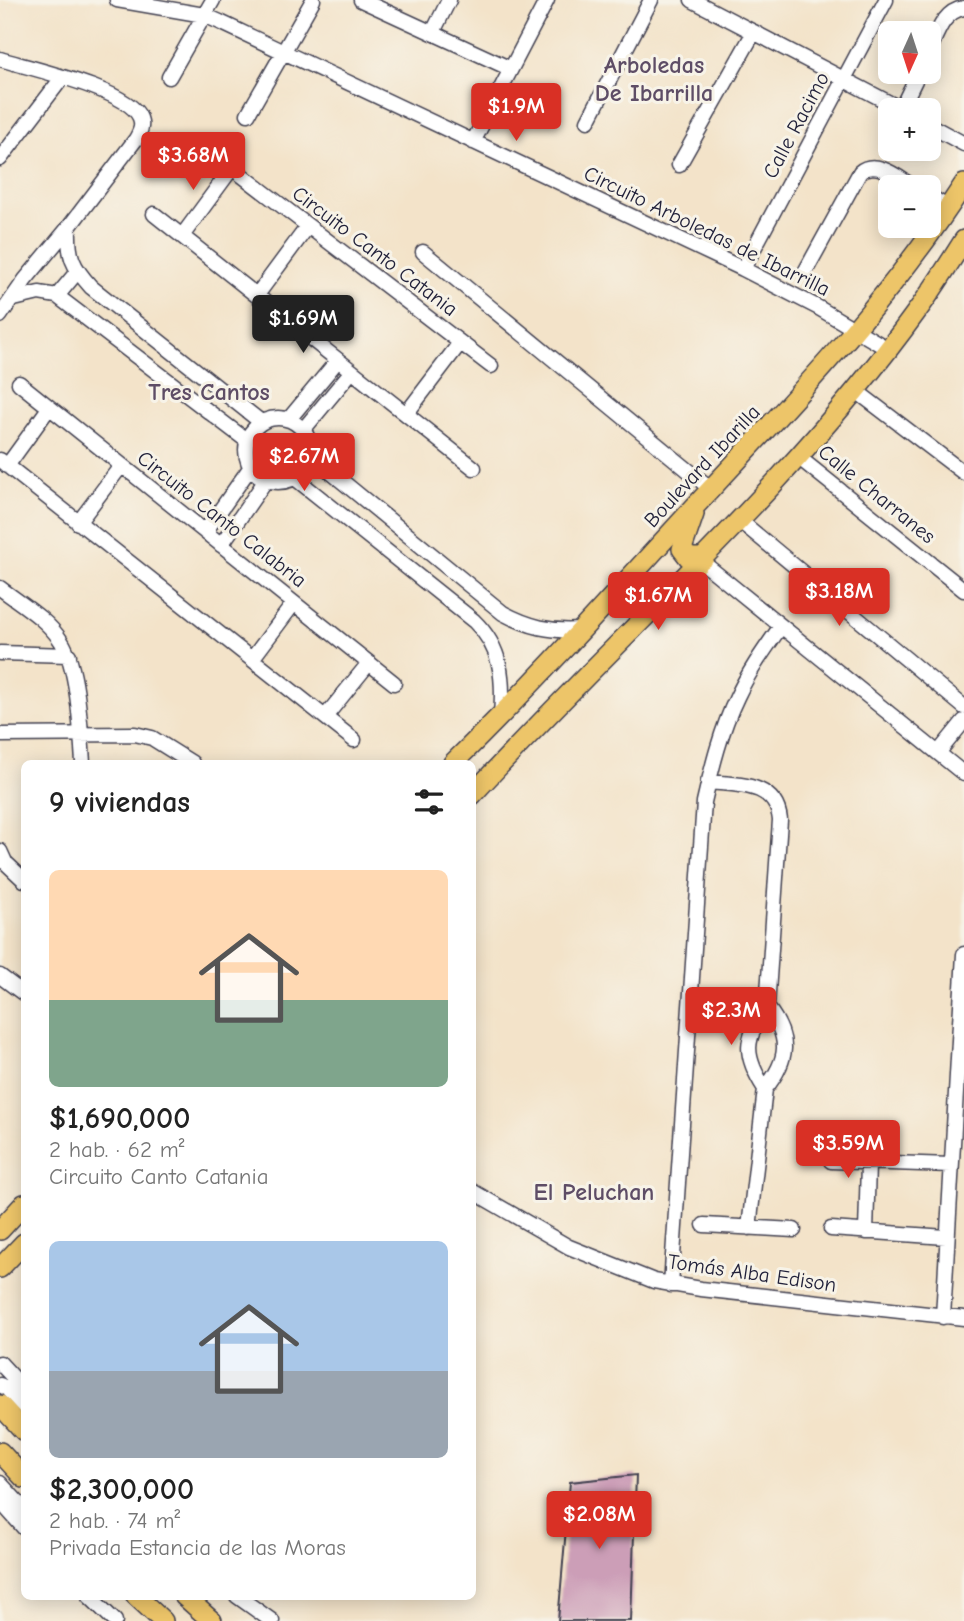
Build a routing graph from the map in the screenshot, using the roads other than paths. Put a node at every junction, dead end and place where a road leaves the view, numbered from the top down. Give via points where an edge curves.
1 (213, 0) edge
2 (313, 0) edge
3 (361, 0) edge
4 (449, 0) edge
5 (547, 0) edge
6 (651, 0) edge
7 (692, 0) edge
8 (886, 0) edge
9 (121, 1) edge
10 (964, 8) edge
11 (204, 15) junction
12 (942, 26) edge
13 (433, 32) junction
14 (754, 33) junction
15 (284, 53) junction
16 (0, 59) edge
17 (511, 69) junction
18 (169, 77) dead end
19 (62, 78) junction
20 (844, 79) junction
21 (880, 98) edge
22 (248, 114) dead end
23 (588, 121) dead end
24 (941, 132) edge
25 (473, 142) junction
26 (964, 144) edge
27 (205, 147) dead end
28 (0, 159) edge
29 (679, 165) dead end
30 (232, 168) junction
31 (892, 175) edge
32 (964, 184) edge
33 (941, 203) edge
34 (949, 208) junction
35 (154, 214) dead end
36 (308, 226) junction
37 (69, 227) junction
38 (182, 236) junction
39 (964, 240) edge
40 (423, 253) dead end
41 (743, 269) junction
42 (77, 272) junction
43 (805, 272) dead end
44 (257, 295) junction
45 (57, 296) junction
46 (13, 299) junction
47 (0, 316) edge
48 (857, 330) junction
49 (460, 343) junction
50 (888, 349) junction
51 (338, 360) junction
52 (491, 366) dead end
53 (352, 371) junction
54 (19, 383) dead end
55 (855, 390) junction
56 (49, 408) junction
57 (406, 414) junction
58 (289, 419) junction
59 (261, 422) junction
60 (303, 429) junction
61 (247, 440) junction
62 (310, 455) junction
63 (797, 456) junction
64 (3, 463) edge
65 (121, 466) junction
66 (250, 468) junction
67 (474, 468) dead end
68 (964, 473) edge
69 (295, 478) junction
70 (267, 481) junction
71 (705, 496) junction
72 (739, 520) junction
73 (78, 523) junction
74 (205, 532) junction
75 (221, 545) junction
76 (702, 559) junction
77 (0, 588) edge
78 (964, 590) edge
79 (294, 603) junction
80 (781, 626) junction
81 (580, 630) junction
82 (0, 653) edge
83 (69, 655) junction
84 (252, 659) junction
85 (369, 663) junction
86 (394, 683) dead end
87 (519, 698) junction
88 (964, 707) edge
89 (501, 716) junction
90 (324, 717) junction
91 (964, 721) edge
92 (81, 734) junction
93 (0, 735) edge
94 (354, 740) dead end
95 (937, 753) junction
96 (83, 760) edge
97 (187, 760) edge
98 (456, 760) edge
99 (964, 774) edge
100 (708, 782) junction
101 (476, 790) edge
102 (476, 791) edge
103 (0, 851) edge
104 (21, 877) edge
105 (964, 964) edge
106 (0, 976) edge
107 (21, 993) edge
108 (767, 1007) junction
109 (765, 1089) junction
110 (831, 1161) dead end
111 (868, 1164) junction
112 (951, 1165) junction
113 (476, 1193) edge
114 (21, 1207) edge
115 (705, 1225) dead end
116 (749, 1228) junction
117 (831, 1229) dead end
118 (0, 1230) edge
119 (794, 1230) dead end
120 (866, 1232) junction
121 (946, 1237) junction
122 (21, 1246) edge
123 (0, 1269) edge
124 (671, 1285) junction
125 (943, 1317) junction
126 (964, 1318) edge
127 (0, 1363) edge
128 (0, 1385) edge
129 (21, 1386) edge
130 (21, 1404) edge
131 (0, 1405) edge
132 (21, 1428) edge
133 (0, 1452) edge
134 (21, 1475) edge
135 (0, 1483) edge
136 (0, 1501) edge
137 (21, 1506) edge
138 (21, 1525) edge
139 (93, 1600) edge
140 (140, 1600) edge
141 (188, 1600) edge
142 (243, 1600) edge
143 (115, 1621) edge
144 (163, 1621) edge
145 (212, 1621) edge
146 (272, 1621) edge

1 - 11 street
2 - 15 street
3 - 13 street
4 - 13 street
5 - 17 street
6 - 23 street
7 - 14 street
8 - 20 street, Calle Racimo
9 - 11 street, Circuito Arboledas de Ibarrilla
10 - 12 street via 948,15
11 - 15 street, Circuito Arboledas de Ibarrilla
11 - 18 street
13 - 17 street
14 - 20 street
14 - 29 street
15 - 22 street
15 - 25 street, Circuito Arboledas de Ibarrilla
16 - 19 street
17 - 25 street
19 - 28 street
19 - 37 street via 109,92 132,108 142,122 136,139
20 - 21 street
20 - 41 street, Calle Racimo
24 - 26 street
25 - 41 street, Circuito Arboledas de Ibarrilla
27 - 30 street, Circuito Canto Catania
30 - 36 street, Circuito Canto Catania
30 - 38 street
31 - 43 street via 878,167 860,172
32 - 34 main road, Boulevard Ibarilla
33 - 34 street
34 - 48 main road, Boulevard Ibarilla
35 - 38 street
36 - 44 street
36 - 49 street, Circuito Canto Catania
37 - 42 street via 71,261
37 - 46 street
38 - 44 street
39 - 50 main road
40 - 71 street
41 - 48 street, Circuito Arboledas de Ibarrilla
42 - 45 street
42 - 59 street
44 - 51 street
45 - 46 street via 39,293
45 - 61 street
46 - 47 street
48 - 50 street, Circuito Arboledas de Ibarrilla
48 - 71 main road, Boulevard Ibarilla
49 - 52 street, Circuito Canto Catania
49 - 57 street, Circuito Canto Catania
50 - 55 main road
51 - 53 street
51 - 58 street
53 - 57 street
53 - 60 street
54 - 56 street, Circuito Canto Calabria
55 - 63 main road
55 - 68 street
56 - 64 street
56 - 65 street, Circuito Canto Calabria
57 - 67 street
58 - 59 street
58 - 60 street
59 - 61 street
60 - 62 street
61 - 66 street
62 - 69 street
62 - 81 street via 503,613 540,629
63 - 72 main road
63 - 78 street, Calle Charranes
64 - 73 street
65 - 73 street
65 - 74 street, Circuito Canto Calabria
66 - 70 street
66 - 74 street
69 - 70 street
69 - 89 street via 488,635 501,674
70 - 75 street
71 - 76 main road via 682,549 689,558
71 - 81 main road, Boulevard Ibarilla
72 - 76 main road
72 - 88 street
73 - 84 street
74 - 75 street, Circuito Canto Calabria
75 - 79 street, Circuito Canto Calabria
76 - 80 street
76 - 102 main road
77 - 83 street via 45,622
79 - 84 street
79 - 85 street, Circuito Canto Calabria
80 - 95 street
80 - 100 street via 737,696
81 - 87 main road, Boulevard Ibarilla
82 - 83 street
83 - 92 street
84 - 90 street
85 - 86 street, Circuito Canto Calabria
85 - 90 street
87 - 89 main road, Boulevard Ibarilla
87 - 101 main road via 529,713 529,723 489,767
89 - 98 main road, Boulevard Ibarilla
90 - 94 street
91 - 95 street
92 - 93 street
92 - 96 street
92 - 97 street via 152,737
95 - 99 street
100 - 108 street via 753,788 772,797 778,808
100 - 124 street via 700,833
103 - 104 street
105 - 112 street
106 - 107 street
108 - 109 street via 748,1049 751,1066
108 - 109 street via 780,1025 785,1054
109 - 116 street
110 - 111 street
111 - 112 street
111 - 120 street
112 - 121 street
113 - 124 street, Tomás Alba Edison via 569,1247
114 - 118 main road
115 - 116 street
116 - 119 street
117 - 120 street
120 - 121 street
121 - 125 street
122 - 123 main road
124 - 125 street, Tomás Alba Edison
125 - 126 street, Tomás Alba Edison
127 - 129 street
128 - 130 street
131 - 132 main road
133 - 134 main road
135 - 137 street
136 - 138 street
139 - 143 street
140 - 144 main road
141 - 145 main road
142 - 146 street

